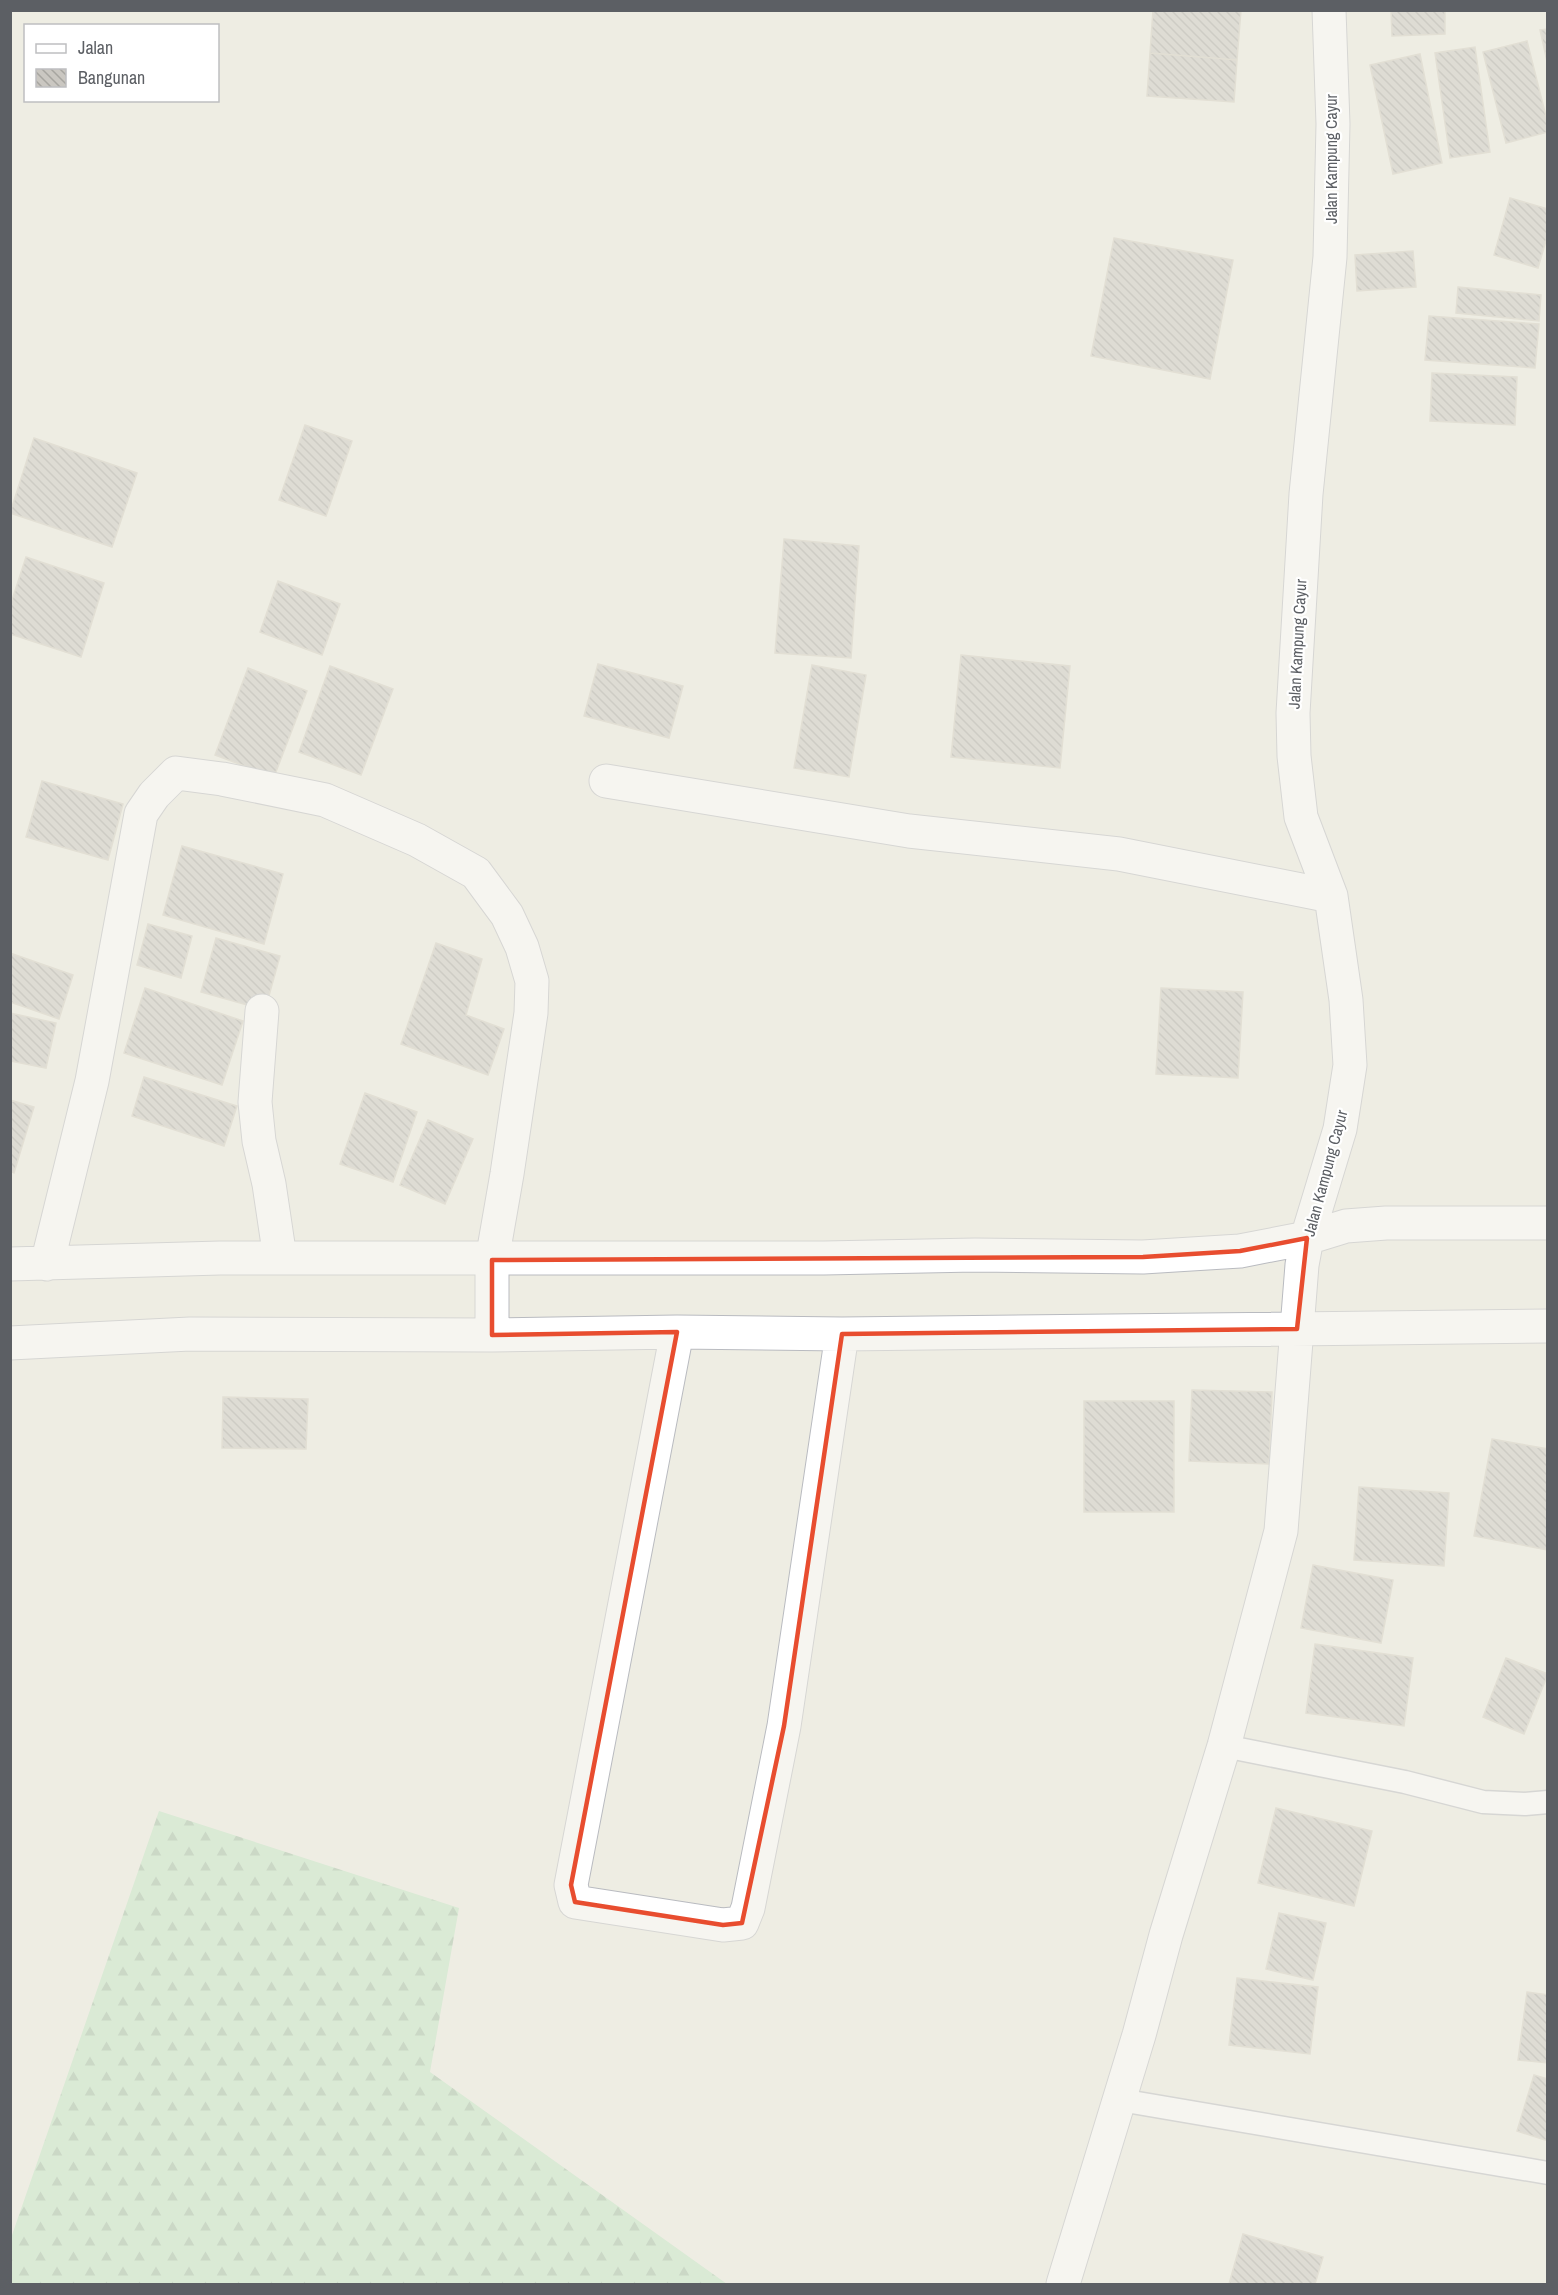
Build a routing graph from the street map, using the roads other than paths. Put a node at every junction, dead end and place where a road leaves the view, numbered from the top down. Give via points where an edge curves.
1 (1329, 10) edge
2 (606, 781) dead end
3 (1331, 896) junction
4 (262, 1011) dead end
5 (1548, 1223) edge
6 (1304, 1251) junction
7 (280, 1258) junction
8 (492, 1260) junction
9 (10, 1264) edge
10 (46, 1264) junction
11 (1298, 1319) junction
12 (1548, 1326) edge
13 (677, 1332) junction
14 (492, 1335) junction
15 (842, 1335) junction
16 (10, 1343) edge
17 (1224, 1746) junction
18 (1548, 1802) edge
19 (1120, 2100) junction
20 (1548, 2173) edge
21 (1063, 2284) edge

1 - 3 street, Jalan Kampung Cayur via 1333,124 1330,257 1306,494 1293,714 1301,817
2 - 3 street via 909,831 1119,854
3 - 6 street, Jalan Kampung Cayur via 1346,1000 1350,1065 1340,1130
4 - 7 street via 255,1102
5 - 6 street via 1346,1226
6 - 8 street via 1143,1257
6 - 11 street, Jalan Kampung Cayur
7 - 8 street
7 - 10 street
8 - 10 street via 531,1012 532,981 507,915 476,873 417,840 325,800 222,778 176,773 141,814 92,1081
8 - 14 street
9 - 10 street
11 - 12 street
11 - 15 street
11 - 17 street, Jalan Kampung Cayur via 1281,1531
13 - 14 street
13 - 15 street
13 - 15 street via 571,1885 576,1902 723,1925 742,1923 750,1897 784,1726
14 - 16 street via 190,1334
17 - 18 lane via 1405,1782 1483,1802
17 - 19 street, Jalan Kampung Cayur
19 - 20 lane
19 - 21 street, Jalan Kampung Cayur

